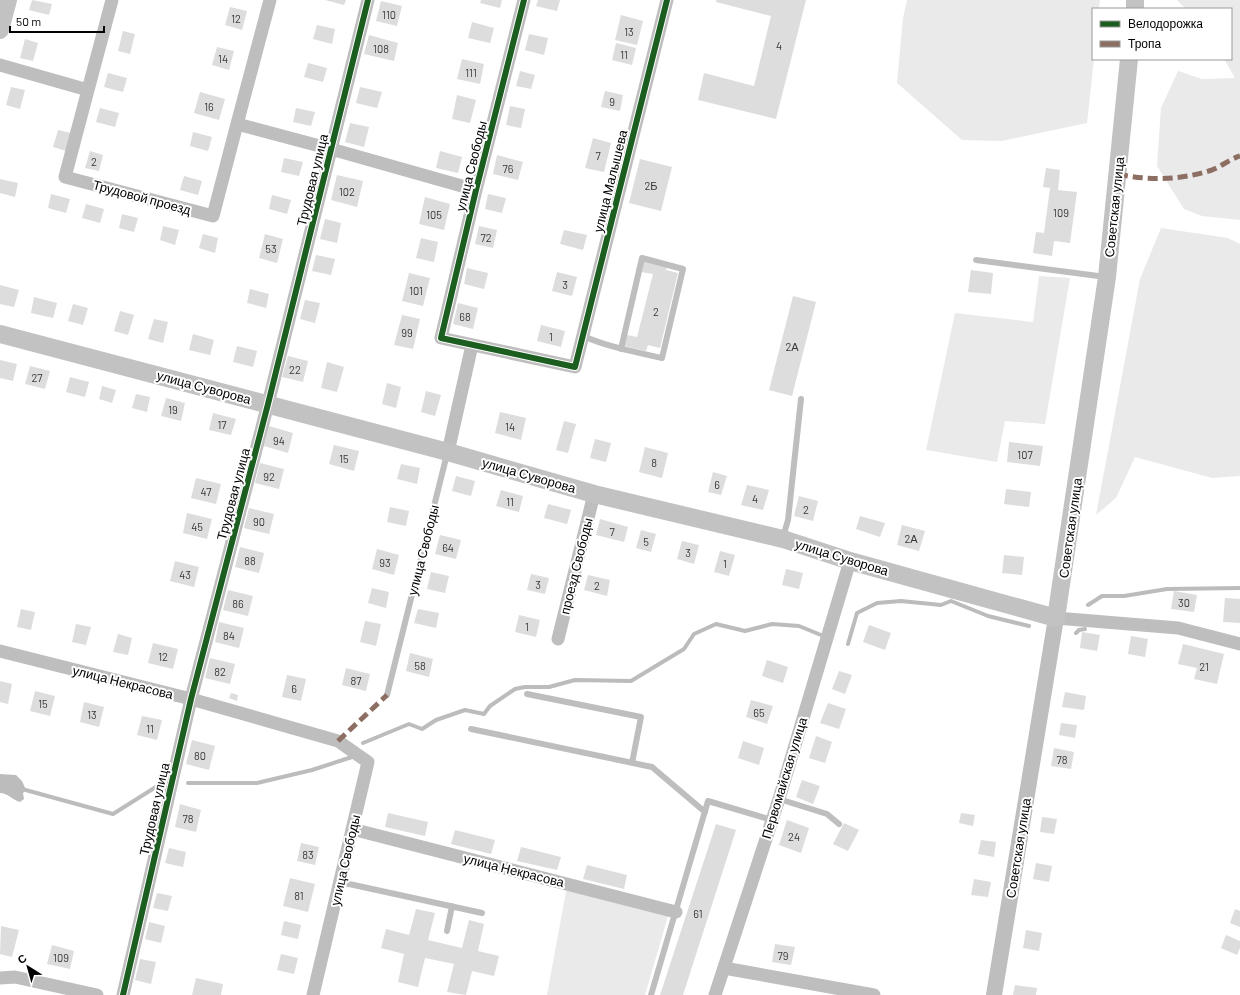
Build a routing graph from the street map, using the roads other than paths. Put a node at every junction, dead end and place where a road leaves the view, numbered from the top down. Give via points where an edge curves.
1 (8, 0) edge
2 (112, 0) edge
3 (270, 0) edge
4 (368, 0) edge
5 (524, 0) edge
6 (667, 0) edge
7 (0, 30) edge
8 (1129, 60) edge
9 (4, 66) edge
10 (88, 90) junction
11 (237, 124) junction
12 (331, 148) junction
13 (476, 190) junction
14 (976, 260) dead end
15 (1107, 277) junction
16 (0, 334) edge
17 (583, 336) junction
18 (472, 345) junction
19 (621, 349) junction
20 (801, 399) dead end
21 (268, 404) junction
22 (448, 452) junction
23 (594, 494) junction
24 (783, 539) junction
25 (850, 561) junction
26 (1056, 618) junction
27 (558, 639) dead end
28 (1240, 644) edge
29 (0, 651) edge
30 (527, 694) dead end
31 (387, 695) dead end
32 (191, 698) junction
33 (471, 729) dead end
34 (338, 741) joint
35 (632, 762) junction
36 (778, 799) junction
37 (705, 812) junction
38 (772, 820) junction
39 (839, 824) dead end
40 (352, 829) junction
41 (340, 882) junction
42 (452, 906) junction
43 (676, 912) junction
44 (482, 913) dead end
45 (447, 931) dead end
46 (724, 968) junction
47 (0, 978) edge
48 (97, 995) edge
49 (123, 995) edge
50 (313, 995) edge
51 (651, 995) edge
52 (715, 995) edge
53 (874, 995) edge
54 (994, 995) edge

1 - 7 main road
2 - 10 street, Трудовой проезд
3 - 11 street, Трудовой проезд
4 - 12 street, Трудовая улица
5 - 13 street, улица Свободы
6 - 17 street, улица Малышева
8 - 15 main road, Советская улица
9 - 10 street
10 - 11 street, Трудовой проезд via 65,177 213,216
11 - 12 street
12 - 13 street
12 - 21 street, Трудовая улица
13 - 18 street, улица Свободы via 441,338
14 - 15 lane
15 - 26 main road, Советская улица
16 - 21 main road, улица Суворова
17 - 18 street, улица Малышева via 575,367
17 - 19 lane
18 - 22 street
19 - 19 lane via 642,258 683,269 662,358
20 - 24 lane via 788,520
21 - 22 main road, улица Суворова
21 - 32 street, Трудовая улица
22 - 23 main road, улица Суворова
22 - 31 lane, улица Свободы
23 - 24 main road, улица Суворова
23 - 27 street, проезд Свободы
24 - 25 main road, улица Суворова
25 - 26 main road, улица Суворова
25 - 36 street, Первомайская улица
26 - 28 street via 1178,628
26 - 54 street, Советская улица
29 - 32 street, улица Некрасова
30 - 35 lane via 641,717
32 - 34 street, улица Некрасова
32 - 49 street, Трудовая улица
33 - 35 lane
34 - 40 street, улица Свободы via 368,762
35 - 37 lane via 652,767
36 - 38 street, Первомайская улица
36 - 39 lane via 827,814
37 - 38 lane via 708,801
37 - 43 lane
38 - 46 street, Первомайская улица
40 - 41 street, улица Свободы
40 - 43 street, улица Некрасова
41 - 42 lane
41 - 50 street, улица Свободы
42 - 44 lane
42 - 45 lane
43 - 51 lane
46 - 52 street, Первомайская улица
46 - 53 street
47 - 48 street via 15,978

